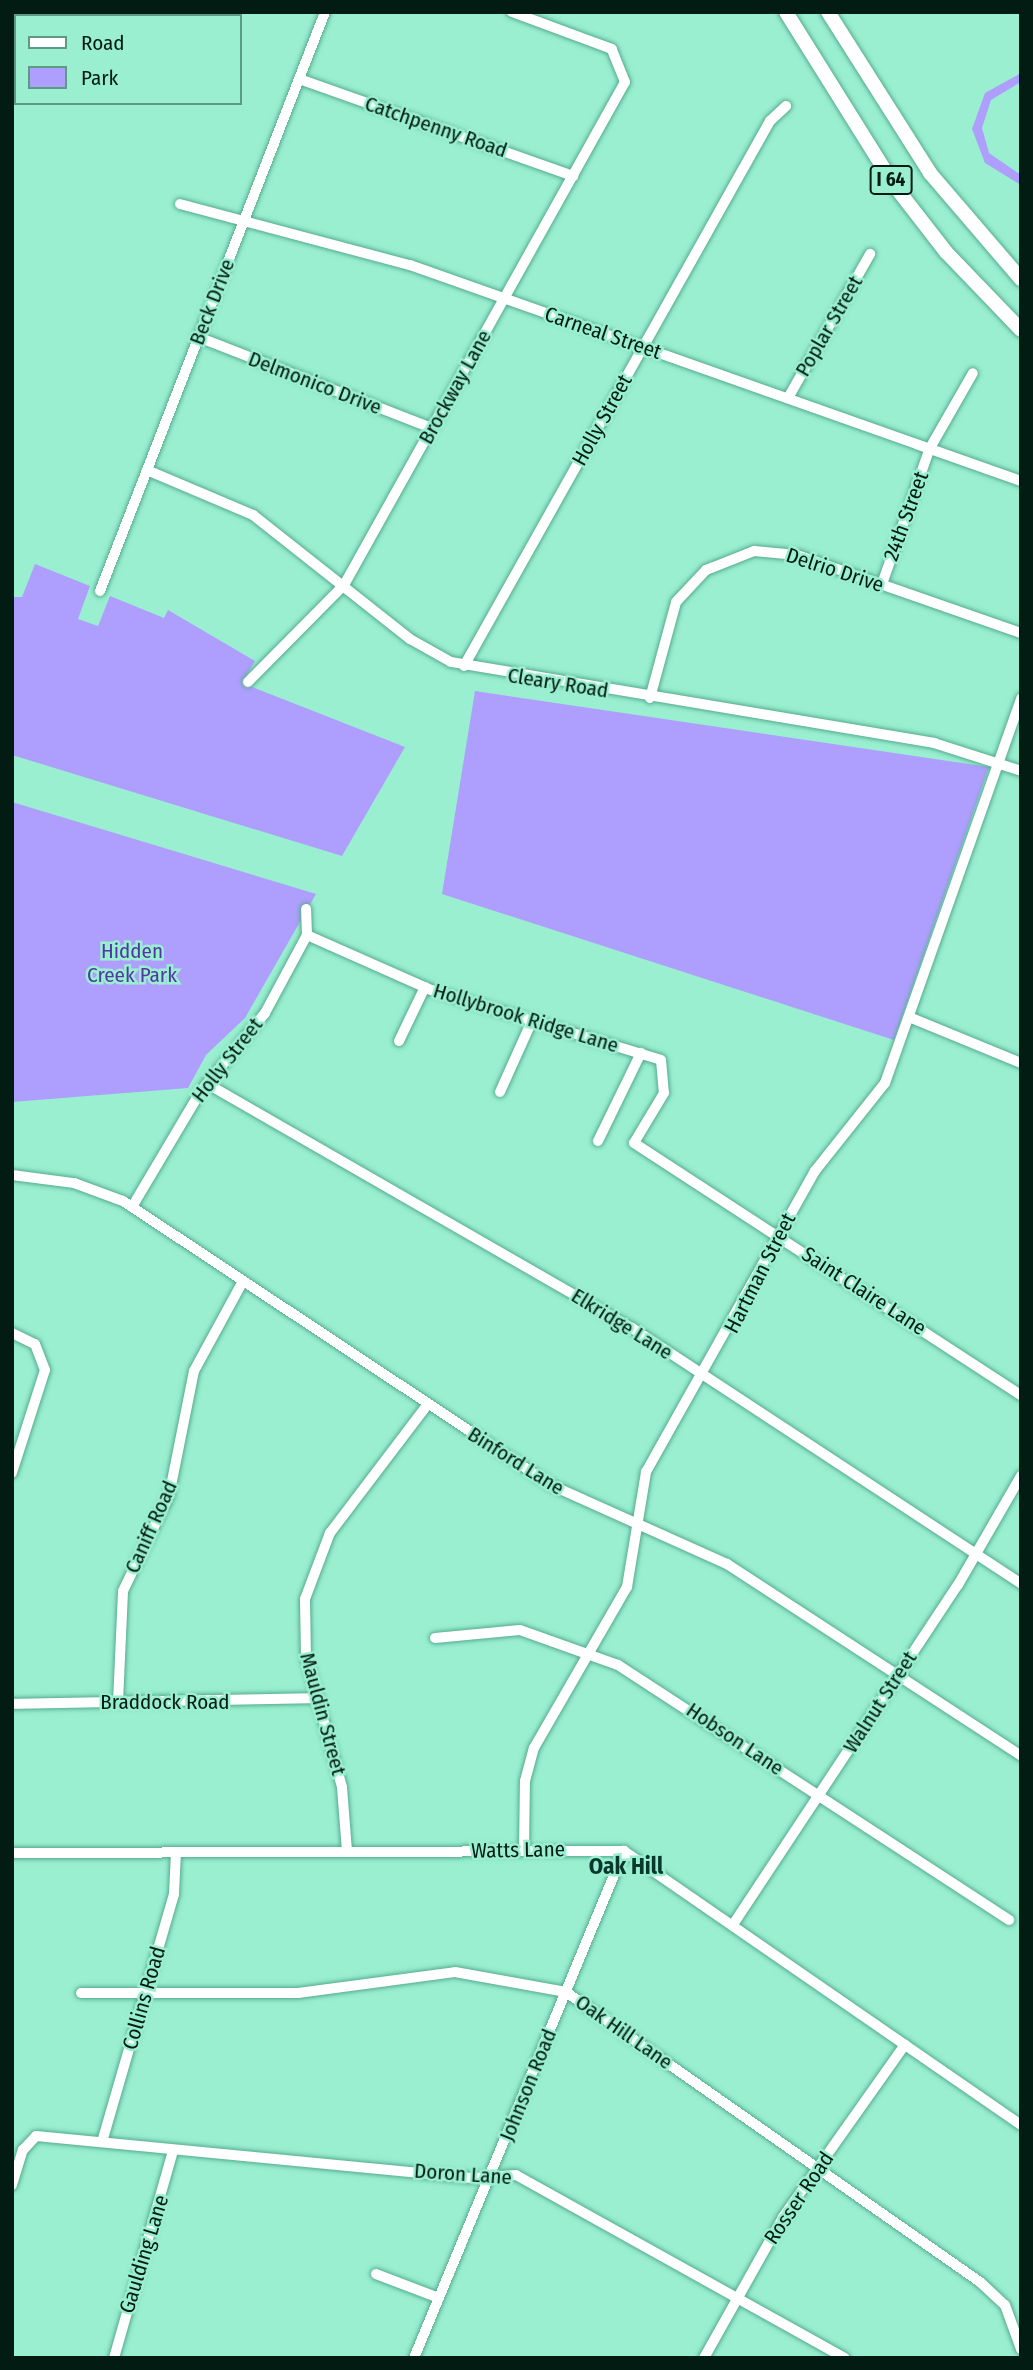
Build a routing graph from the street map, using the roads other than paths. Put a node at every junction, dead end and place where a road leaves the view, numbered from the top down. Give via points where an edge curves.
1 (325, 12) edge
2 (512, 12) edge
3 (786, 12) edge
4 (828, 12) edge
5 (299, 79) junction
6 (786, 106) dead end
7 (573, 176) junction
8 (180, 204) dead end
9 (244, 218) junction
10 (870, 254) dead end
11 (1021, 279) edge
12 (505, 298) junction
13 (1021, 330) edge
14 (198, 337) junction
15 (643, 347) junction
16 (973, 373) dead end
17 (788, 398) junction
18 (432, 428) junction
19 (930, 448) junction
20 (147, 470) junction
21 (1021, 481) edge
22 (882, 584) junction
23 (344, 585) junction
24 (100, 591) dead end
25 (1021, 633) edge
26 (464, 666) junction
27 (248, 682) dead end
28 (650, 698) junction
29 (1021, 698) edge
30 (998, 762) junction
31 (1021, 771) edge
32 (306, 909) dead end
33 (307, 935) junction
34 (425, 988) junction
35 (909, 1017) junction
36 (531, 1023) junction
37 (399, 1041) dead end
38 (642, 1053) junction
39 (1021, 1063) edge
40 (211, 1086) junction
41 (500, 1092) dead end
42 (598, 1141) dead end
43 (634, 1143) joint
44 (12, 1175) edge
45 (132, 1207) junction
46 (780, 1235) junction
47 (243, 1280) junction
48 (12, 1334) edge
49 (704, 1377) junction
50 (1021, 1395) edge
51 (428, 1404) junction
52 (12, 1473) edge
53 (1021, 1476) edge
54 (638, 1524) junction
55 (975, 1556) junction
56 (1021, 1584) edge
57 (435, 1638) dead end
58 (591, 1654) junction
59 (898, 1675) junction
60 (318, 1698) junction
61 (118, 1702) junction
62 (12, 1704) edge
63 (1021, 1756) edge
64 (819, 1795) junction
65 (524, 1850) junction
66 (347, 1851) junction
67 (624, 1851) junction
68 (176, 1852) junction
69 (12, 1853) edge
70 (1009, 1920) dead end
71 (734, 1923) junction
72 (566, 1992) junction
73 (81, 1993) dead end
74 (146, 1994) junction
75 (905, 2045) junction
76 (1021, 2125) edge
77 (102, 2142) junction
78 (173, 2151) junction
79 (818, 2169) junction
80 (491, 2176) junction
81 (12, 2185) edge
82 (376, 2274) dead end
83 (439, 2298) junction
84 (737, 2298) junction
85 (1021, 2349) edge
86 (114, 2358) edge
87 (414, 2358) edge
88 (704, 2358) edge
89 (845, 2358) edge

1 - 5 street, Beck Drive
2 - 7 street, Brockway Lane via 607,47 624,67 620,93
3 - 13 highway, I 64 via 894,185 946,252
4 - 11 highway, I 64 via 930,173
5 - 7 street, Catchpenny Road
5 - 9 street, Beck Drive
6 - 15 street, Holly Street via 770,121
7 - 12 street, Brockway Lane
8 - 9 street, Carneal Street
9 - 12 street, Carneal Street via 354,246
9 - 14 street, Beck Drive
10 - 17 street, Poplar Street
12 - 15 street, Carneal Street
12 - 18 street, Brockway Lane
14 - 18 street, Delmonico Drive
14 - 20 street, Beck Drive
15 - 17 street, Carneal Street
15 - 26 street, Holly Street
16 - 19 street, 24th Street
17 - 19 street, Carneal Street
18 - 23 street, Brockway Lane
19 - 21 street, Carneal Street
19 - 22 street, 24th Street
20 - 23 street, Cleary Road via 253,515
20 - 24 street, Beck Drive
22 - 25 street, Delrio Drive
22 - 28 street, Delrio Drive via 784,552 724,560 698,576 670,614
23 - 26 street, Cleary Road via 419,646
23 - 27 street, Brockway Lane
26 - 28 street, Cleary Road
28 - 30 street, Cleary Road via 934,743
29 - 30 street, Hartman Street
30 - 31 street, Cleary Road
30 - 35 street, Hartman Street
32 - 33 street
33 - 34 street, Hollybrook Ridge Lane
33 - 40 street, Holly Street via 265,1013
34 - 36 street, Hollybrook Ridge Lane
34 - 37 street
35 - 39 street
35 - 46 street, Hartman Street via 876,1099 815,1171
36 - 38 street, Hollybrook Ridge Lane
36 - 41 street
38 - 42 street
38 - 43 street, Hollybrook Ridge Lane via 661,1060 667,1079
40 - 45 street, Holly Street via 188,1110
40 - 49 street, Elkridge Lane via 632,1328
43 - 46 street, Saint Claire Lane
44 - 45 street, Binford Lane via 74,1183
45 - 47 street, Binford Lane
46 - 49 street, Hartman Street
46 - 50 street, Saint Claire Lane
47 - 51 street, Binford Lane
47 - 61 street, Caniff Road via 194,1371 169,1496 123,1591
48 - 52 street via 35,1345 45,1370
49 - 54 street, Hartman Street via 651,1461
49 - 55 street, Elkridge Lane
51 - 54 street, Binford Lane via 551,1486
51 - 60 street, Mauldin Street via 317,1559 303,1631
53 - 55 street, Walnut Street
54 - 58 street, Hartman Street via 627,1587
54 - 59 street, Binford Lane via 727,1564
55 - 56 street, Elkridge Lane
55 - 59 street, Walnut Street
57 - 58 street, Hobson Lane via 520,1630
58 - 64 street, Hobson Lane via 668,1694
58 - 65 street, Hartman Street via 534,1748 525,1781
59 - 63 street, Binford Lane
59 - 64 street, Walnut Street
60 - 61 street, Braddock Road
60 - 66 street, Mauldin Street via 342,1787
61 - 62 street, Braddock Road
64 - 70 street, Hobson Lane
64 - 71 street, Walnut Street
65 - 66 street, Watts Lane
65 - 67 street, Watts Lane
66 - 68 street, Watts Lane
67 - 71 street
67 - 72 street, Johnson Road
68 - 69 street, Watts Lane
68 - 74 street, Collins Road via 174,1894
71 - 75 street
72 - 74 street, Oak Hill Lane via 454,1972 298,1993
72 - 79 street, Oak Hill Lane
72 - 80 street, Johnson Road
73 - 74 street, Oak Hill Lane
74 - 77 street, Collins Road
75 - 76 street
75 - 79 street, Rosser Road
77 - 78 street, Doron Lane
77 - 81 street, Doron Lane via 36,2136 23,2150
78 - 80 street, Doron Lane
78 - 86 street, Gaulding Lane
79 - 84 street, Rosser Road
79 - 85 street, Oak Hill Lane via 998,2296
80 - 83 street, Johnson Road
80 - 84 street, Doron Lane via 516,2175
82 - 83 street
83 - 87 street, Johnson Road
84 - 88 street, Rosser Road
84 - 89 street, Doron Lane

